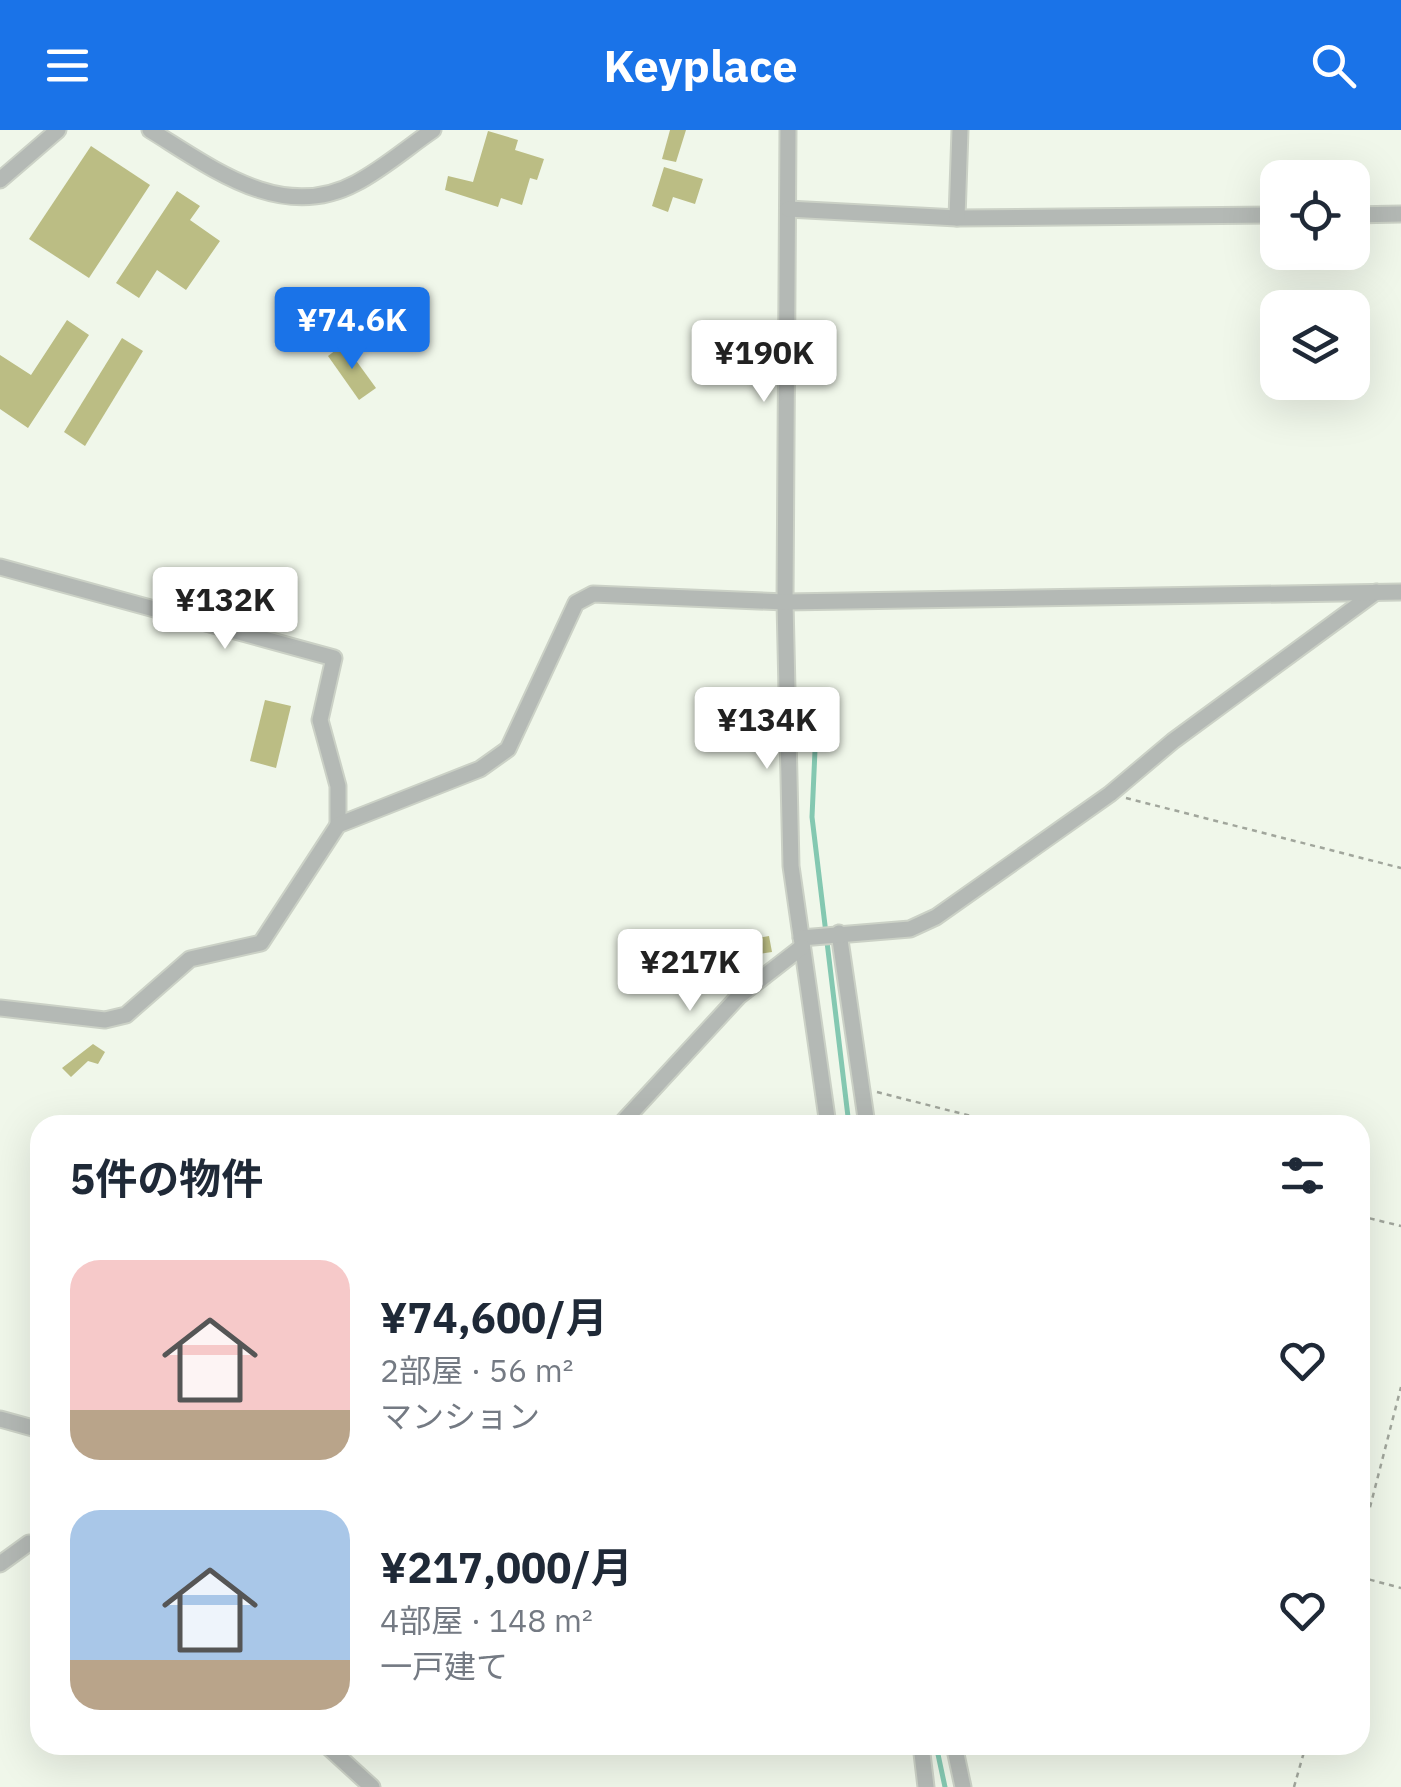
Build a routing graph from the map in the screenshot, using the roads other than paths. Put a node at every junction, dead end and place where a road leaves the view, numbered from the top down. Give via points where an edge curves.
1 (58, 130) edge
2 (150, 130) edge
3 (433, 130) edge
4 (788, 130) edge
5 (960, 130) edge
6 (0, 180) edge
7 (788, 209) junction
8 (1370, 214) edge
9 (1401, 214) edge
10 (1260, 215) edge
11 (957, 218) junction
12 (0, 567) edge
13 (1376, 592) junction
14 (1401, 592) edge
15 (786, 602) junction
16 (338, 825) junction
17 (835, 934) junction
18 (805, 940) junction
19 (0, 1008) edge
20 (629, 1115) edge
21 (827, 1115) edge
22 (866, 1115) edge
23 (0, 1419) edge
24 (30, 1427) edge
25 (30, 1543) edge
26 (0, 1564) edge
27 (337, 1755) edge
28 (922, 1755) edge
29 (956, 1755) edge
30 (372, 1787) edge
31 (926, 1787) edge
32 (963, 1787) edge

1 - 6 street
2 - 3 street via 228,178 296,199 356,183
4 - 7 street
5 - 11 street
7 - 11 street
7 - 15 street
8 - 9 street
10 - 11 street
12 - 16 street via 334,658 320,720 338,786
13 - 14 street
13 - 15 street
13 - 17 street via 936,917 910,929
15 - 16 street via 593,594 576,603 508,749 480,769
15 - 18 street via 791,866
16 - 19 street via 261,943 190,959 126,1015 105,1020
17 - 18 street
17 - 22 street
18 - 20 street via 740,996
18 - 21 street
23 - 24 street
25 - 26 street
27 - 30 street
28 - 31 street
29 - 32 street

